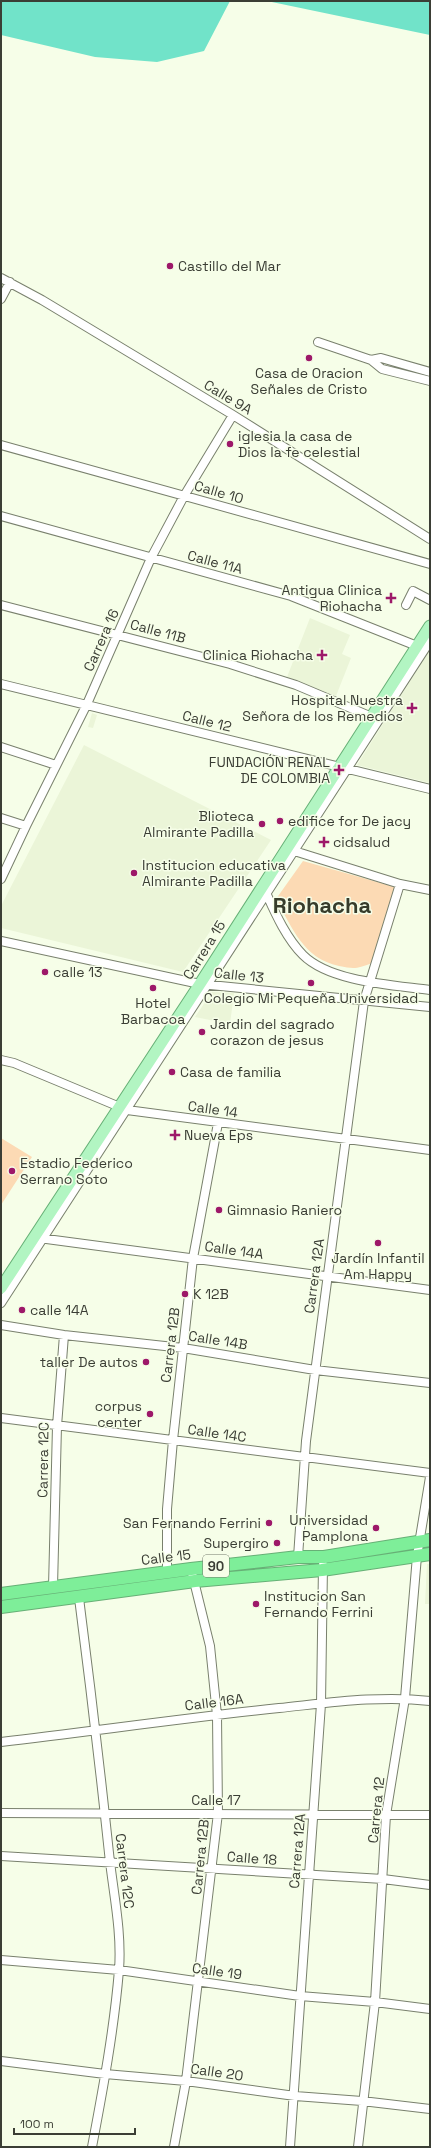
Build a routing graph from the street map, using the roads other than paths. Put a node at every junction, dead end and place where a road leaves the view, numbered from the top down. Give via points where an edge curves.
1 (1, 278) edge
2 (10, 282) junction
3 (1, 299) edge
4 (318, 342) dead end
5 (371, 360) junction
6 (430, 372) edge
7 (430, 382) edge
8 (233, 415) junction
9 (1, 445) edge
10 (184, 496) junction
11 (1, 516) edge
12 (430, 539) edge
13 (151, 558) junction
14 (429, 563) edge
15 (430, 600) edge
16 (1, 604) edge
17 (406, 605) dead end
18 (430, 626) edge
19 (118, 634) junction
20 (430, 641) edge
21 (417, 646) junction
22 (1, 684) edge
23 (87, 704) junction
24 (372, 717) junction
25 (1, 747) edge
26 (56, 765) junction
27 (344, 768) junction
28 (430, 788) edge
29 (1, 818) edge
30 (26, 826) junction
31 (290, 850) junction
32 (1, 879) edge
33 (400, 884) junction
34 (430, 890) edge
35 (267, 895) junction
36 (1, 941) edge
37 (370, 982) junction
38 (204, 985) junction
39 (430, 990) edge
40 (364, 1001) junction
41 (430, 1007) edge
42 (1, 1060) edge
43 (123, 1109) junction
44 (218, 1123) junction
45 (347, 1139) junction
46 (430, 1150) edge
47 (39, 1238) junction
48 (192, 1258) junction
49 (327, 1276) junction
50 (1, 1288) edge
51 (430, 1290) edge
52 (1, 1303) edge
53 (1, 1325) edge
54 (64, 1335) junction
55 (183, 1348) junction
56 (315, 1370) junction
57 (430, 1383) edge
58 (1, 1418) edge
59 (57, 1426) junction
60 (172, 1440) junction
61 (304, 1458) junction
62 (430, 1473) edge
63 (430, 1477) edge
64 (425, 1540) edge
65 (430, 1554) edge
66 (417, 1556) junction
67 (298, 1557) junction
68 (324, 1557) junction
69 (191, 1569) junction
70 (322, 1570) junction
71 (167, 1572) junction
72 (195, 1581) junction
73 (53, 1587) junction
74 (1, 1594) edge
75 (79, 1598) junction
76 (1, 1607) edge
77 (404, 1698) junction
78 (430, 1700) edge
79 (321, 1704) junction
80 (217, 1715) junction
81 (97, 1730) junction
82 (1, 1742) edge
83 (1, 1813) edge
84 (218, 1813) junction
85 (105, 1814) junction
86 (314, 1814) junction
87 (386, 1815) junction
88 (430, 1815) edge
89 (1, 1856) edge
90 (110, 1862) junction
91 (212, 1868) junction
92 (308, 1875) junction
93 (383, 1879) junction
94 (430, 1885) edge
95 (1, 1960) edge
96 (119, 1970) junction
97 (197, 1981) junction
98 (300, 1996) junction
99 (375, 2002) junction
100 (430, 2009) edge
101 (1, 2061) edge
102 (105, 2074) junction
103 (186, 2080) junction
104 (295, 2096) junction
105 (362, 2101) junction
106 (430, 2109) edge
107 (92, 2147) edge
108 (174, 2147) edge
109 (290, 2147) edge
110 (358, 2147) edge

1 - 2 street, Calle 9A
2 - 3 street
2 - 8 street, Calle 9A
4 - 5 street
5 - 6 street via 381,358
5 - 7 street via 382,369
8 - 10 street, Carrera 16
8 - 12 street, Calle 9A
9 - 10 street, Calle 10
10 - 13 street, Carrera 16
10 - 14 street, Calle 10
11 - 13 street, Calle 11A
13 - 19 street, Carrera 16
13 - 21 street, Calle 11A via 291,596
15 - 17 street via 413,591
16 - 19 street, Calle 11B
18 - 21 main road, Carrera 15
19 - 23 street, Carrera 16
19 - 24 street, Calle 11B via 296,685
20 - 27 street
21 - 24 main road, Carrera 15
22 - 23 street, Calle 12
23 - 26 street, Carrera 16
23 - 27 street, Calle 12
24 - 27 main road, Carrera 15
25 - 26 street
26 - 30 street, Carrera 16
27 - 28 street, Calle 12
27 - 31 main road, Carrera 15
29 - 30 street
30 - 32 street, Carrera 16
31 - 33 street
31 - 35 street, Carrera 15
31 - 38 main road, Carrera 15
33 - 34 street
33 - 37 street, Carrera 12A
35 - 37 street via 277,917 302,955 325,970
35 - 38 street, Carrera 15
36 - 38 street, Calle 13
37 - 39 street
37 - 40 street, Carrera 12A
38 - 40 street, Calle 13
38 - 43 main road, Carrera 15
40 - 41 street, Calle 13
40 - 45 street, Carrera 12A
42 - 43 street, Calle 14 via 14,1063
43 - 44 street, Calle 14
43 - 47 main road, Carrera 15
44 - 45 street, Calle 14
44 - 48 street, Carrera 12B
45 - 46 street, Calle 14
45 - 49 street, Carrera 12A
47 - 48 street, Calle 14A
47 - 50 main road, Carrera 15
47 - 52 street, Carrera 15
48 - 49 street, Calle 14A
48 - 55 street, Carrera 12B
49 - 51 street, Calle 14A
49 - 56 street, Carrera 12A
53 - 54 street, Calle 14B
54 - 55 street, Calle 14B
54 - 59 street, Carrera 12C
55 - 56 street, Calle 14B
55 - 60 street, Carrera 12B
56 - 57 street, Calle 14B
56 - 61 street, Carrera 12A
58 - 59 street, Calle 14C
59 - 60 street, Calle 14C
59 - 73 street, Carrera 12C
60 - 61 street, Calle 14C
60 - 71 street, Carrera 12B via 167,1509
61 - 62 street, Calle 14C
61 - 67 street, Carrera 12A
63 - 64 street, Carrera 12
64 - 66 street, Carrera 12
64 - 68 highway, Calle 15 / 90
65 - 66 highway, Calle 15 / 90
66 - 70 highway, Calle 15 / 90
66 - 77 street, Carrera 12
67 - 68 highway, Calle 15 / 90
67 - 69 highway, Calle 15 / 90
68 - 70 street, Carrera 12A
69 - 71 highway, Calle 15 / 90
69 - 72 street, Carrera 12B
70 - 72 highway, Calle 15 / 90
70 - 79 street, Carrera 12A
71 - 73 highway, Calle 15 / 90
72 - 75 highway, Calle 15 / 90
72 - 80 street, Carrera 12B via 210,1646
73 - 74 highway, Calle 15 / 90
75 - 76 highway, Calle 15 / 90
75 - 81 street, Carrera 12C
77 - 78 street, Calle 16A
77 - 79 street, Calle 16A
77 - 87 street, Carrera 12
79 - 80 street, Calle 16A
79 - 86 street, Carrera 12A
80 - 81 street, Calle 16A
80 - 84 street, Carrera 12B
81 - 82 street, Calle 16A
81 - 85 street, Carrera 12C
83 - 85 street, Calle 17
84 - 85 street, Calle 17
84 - 86 street, Calle 17
84 - 91 street, Carrera 12B
85 - 90 street, Carrera 12C
86 - 87 street, Calle 17
86 - 92 street, Carrera 12A
87 - 88 street, Calle 17
87 - 93 street, Carrera 12
89 - 90 street, Calle 18
90 - 91 street, Calle 18
90 - 96 street, Carrera 12C via 118,1919
91 - 92 street, Calle 18
91 - 97 street, Carrera 12B
92 - 93 street, Calle 18
92 - 98 street, Carrera 12A
93 - 94 street, Calle 18
93 - 99 street, Carrera 12
95 - 96 street, Calle 19
96 - 97 street, Calle 19
96 - 102 street, Carrera 12C
97 - 98 street, Calle 19
97 - 103 street, Carrera 12B
98 - 99 street, Calle 19
98 - 104 street, Carrera 12A
99 - 100 street, Calle 19
99 - 105 street, Carrera 12
101 - 102 street, Calle 20
102 - 103 street, Calle 20
102 - 107 street, Carrera 12C
103 - 104 street, Calle 20
103 - 108 street, Carrera 12B
104 - 105 street, Calle 20
104 - 109 street, Carrera 12A
105 - 106 street, Calle 20
105 - 110 street, Carrera 12

